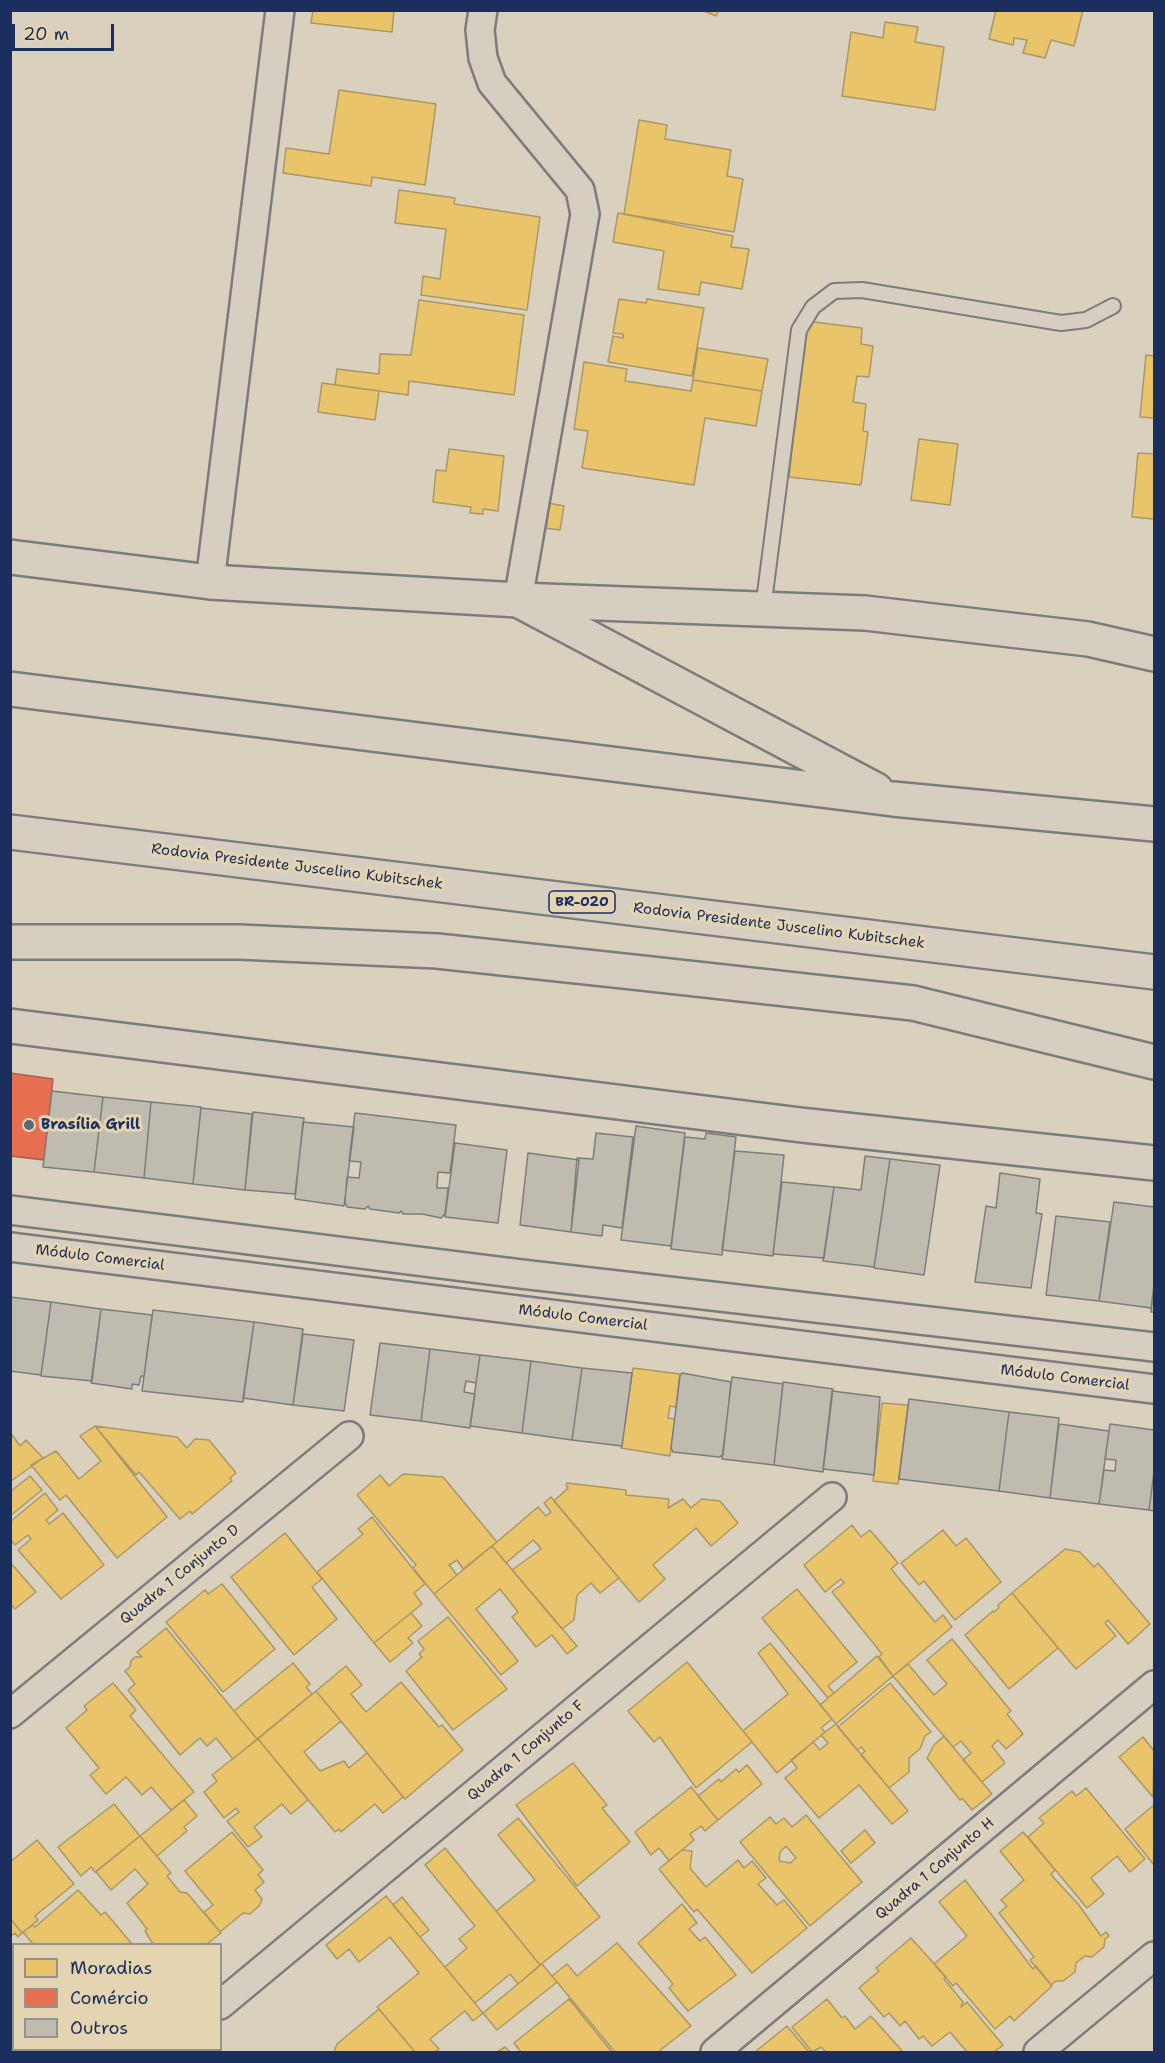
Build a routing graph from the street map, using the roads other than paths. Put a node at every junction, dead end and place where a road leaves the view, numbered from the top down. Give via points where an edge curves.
1 (280, 10) edge
2 (483, 10) edge
3 (1113, 306) dead end
4 (10, 557) edge
5 (210, 582) junction
6 (518, 600) junction
7 (763, 609) junction
8 (1155, 654) edge
9 (10, 689) edge
10 (893, 799) junction
11 (1155, 824) edge
12 (10, 832) edge
13 (10, 942) edge
14 (1155, 972) edge
15 (10, 1026) edge
16 (1155, 1062) edge
17 (1155, 1163) edge
18 (10, 1210) edge
19 (10, 1247) edge
20 (521, 1274) junction
21 (517, 1310) junction
22 (1055, 1336) junction
23 (1155, 1347) edge
24 (1051, 1376) junction
25 (1155, 1389) edge
26 (349, 1436) dead end
27 (832, 1497) dead end
28 (1155, 1685) edge
29 (10, 1714) edge
30 (1152, 1962) edge
31 (222, 2003) edge
32 (715, 2052) edge
33 (1038, 2052) edge

1 - 5 street
2 - 6 street via 483,58 492,83 580,190 585,214
3 - 7 lane via 1086,320 1061,323 862,290 834,291 813,306 799,330
4 - 5 main road
5 - 6 main road
6 - 7 main road
6 - 10 main road
7 - 8 main road via 865,613 1088,639
9 - 10 main road
10 - 11 main road
12 - 14 main road, Rodovia Presidente Juscelino Kubitschek / BR-020
13 - 16 main road via 239,942 437,951 913,1003
15 - 17 main road via 801,1125
18 - 20 street
19 - 21 street, Módulo Comercial
20 - 21 street
20 - 22 street
21 - 24 street, Módulo Comercial
22 - 23 street
22 - 24 street
24 - 25 street, Módulo Comercial
26 - 29 street, Quadra 1 Conjunto D
27 - 31 street, Quadra 1 Conjunto F
28 - 32 street, Quadra 1 Conjunto H
30 - 33 street

